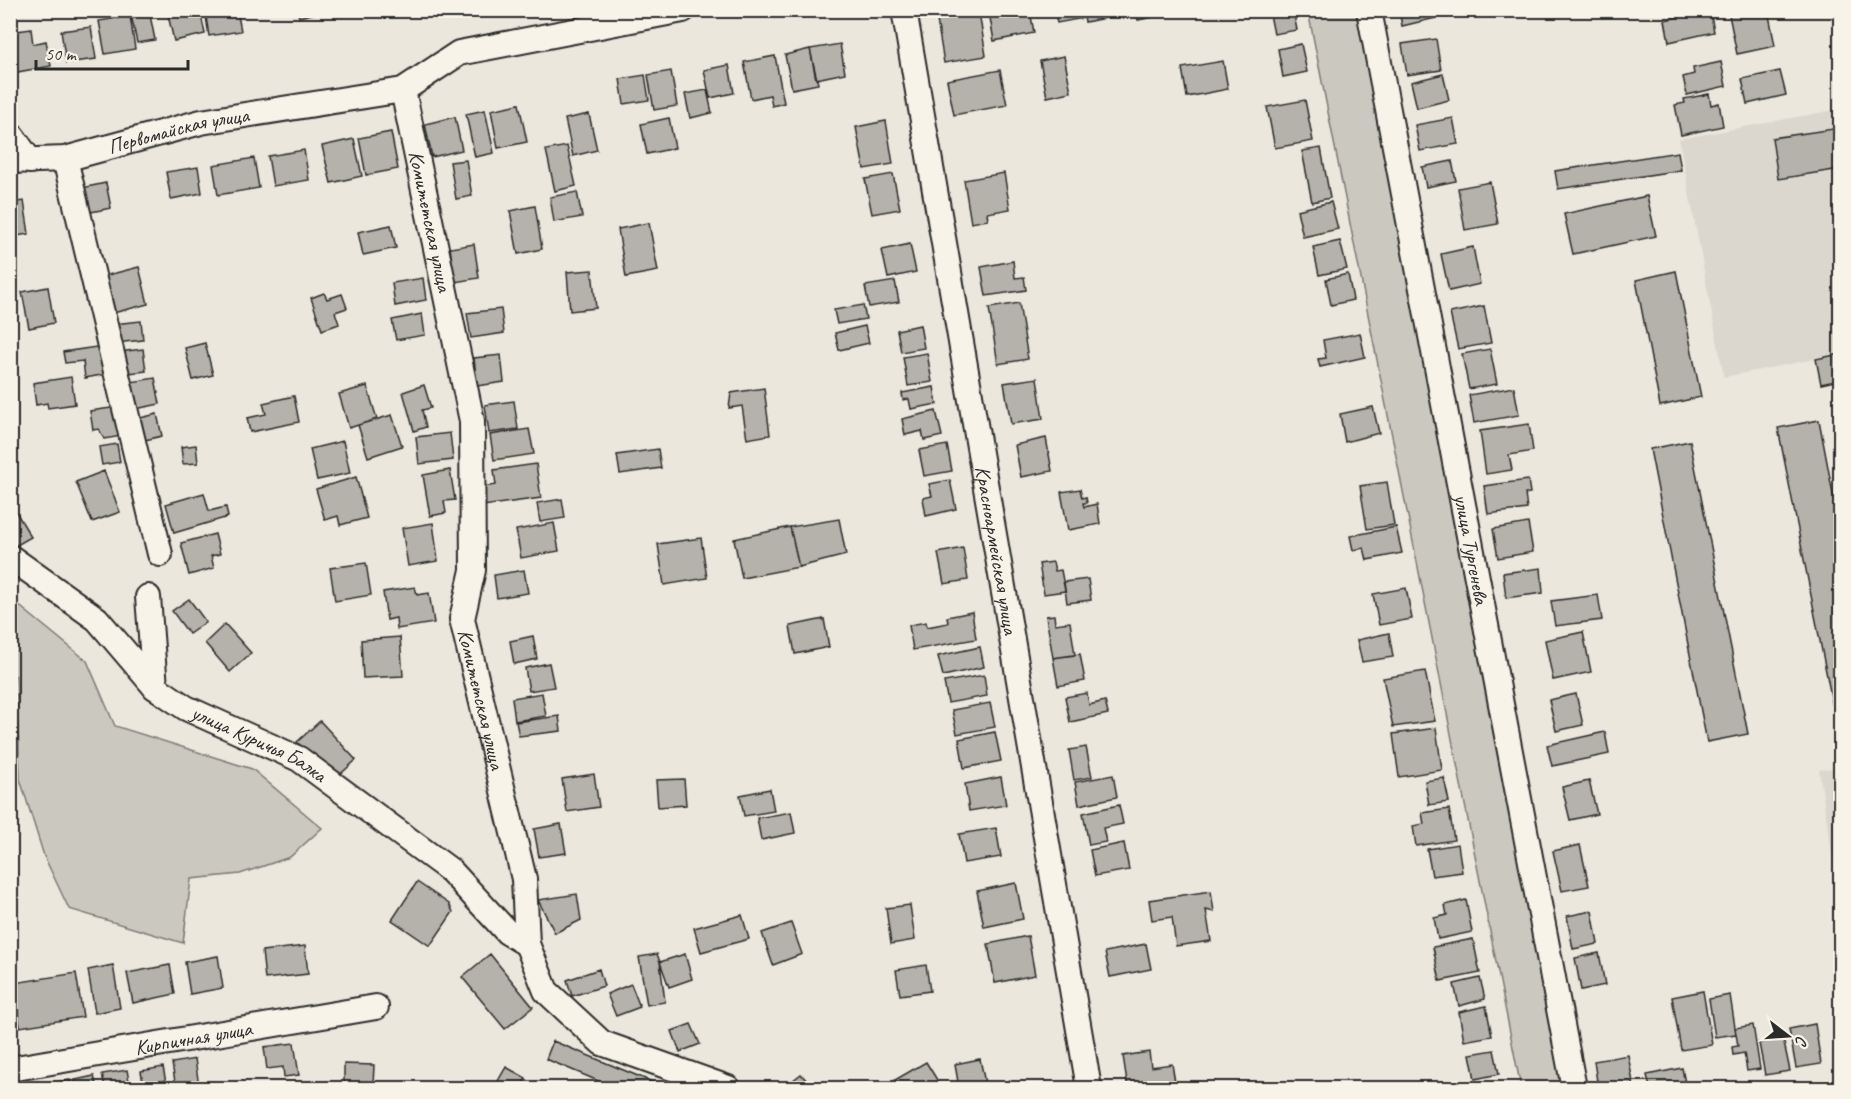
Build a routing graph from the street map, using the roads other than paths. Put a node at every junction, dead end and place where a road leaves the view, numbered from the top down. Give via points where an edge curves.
1 (683, 10) edge
2 (904, 10) edge
3 (1369, 10) edge
4 (403, 90) junction
5 (10, 137) edge
6 (65, 159) junction
7 (20, 161) edge
8 (160, 554) dead end
9 (10, 557) edge
10 (148, 597) dead end
11 (155, 687) junction
12 (517, 938) junction
13 (376, 1007) dead end
14 (10, 1069) edge
15 (728, 1089) edge
16 (1089, 1089) edge
17 (1574, 1089) edge

1 - 4 street, Первомайская улица via 459,53
2 - 16 street, Красноармейская улица
3 - 17 street, улица Тургенева
4 - 6 street, Первомайская улица via 201,122
4 - 12 street, Комитетская улица via 472,421 473,570 462,619 524,879
5 - 7 street
6 - 7 street, Первомайская улица
6 - 8 street
9 - 11 street, улица Куричья Балка via 97,619
10 - 11 street
11 - 12 street, улица Куричья Балка via 186,708 299,759 451,871
12 - 15 street, Комитетская улица via 546,991 602,1042
13 - 14 street, Кирпичная улица

